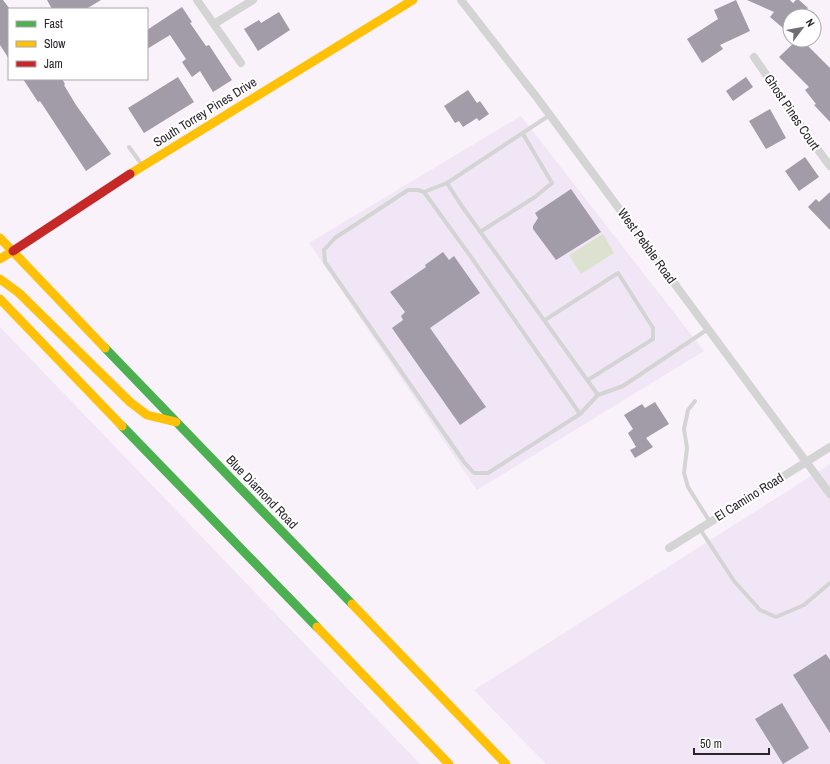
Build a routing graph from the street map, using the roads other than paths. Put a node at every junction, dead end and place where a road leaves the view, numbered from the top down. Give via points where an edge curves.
1 (197, 0) edge
2 (253, 0) edge
3 (413, 0) edge
4 (461, 0) edge
5 (214, 24) junction
6 (754, 56) dead end
7 (241, 63) dead end
8 (550, 115) junction
9 (522, 134) junction
10 (129, 147) dead end
11 (143, 166) junction
12 (830, 166) edge
13 (447, 183) junction
14 (424, 192) junction
15 (480, 232) junction
16 (0, 238) edge
17 (13, 251) junction
18 (0, 259) edge
19 (0, 279) edge
20 (0, 299) edge
21 (545, 320) junction
22 (708, 329) junction
23 (588, 380) junction
24 (598, 395) junction
25 (695, 401) dead end
26 (580, 414) junction
27 (176, 423) junction
28 (830, 447) edge
29 (806, 462) junction
30 (830, 494) edge
31 (710, 522) junction
32 (700, 528) junction
33 (669, 548) dead end
34 (830, 583) edge
35 (449, 764) edge
36 (506, 764) edge

1 - 5 street
2 - 5 street
3 - 11 main road, South Torrey Pines Drive
4 - 8 street, West Pebble Road
5 - 7 street
6 - 12 street, Ghost Pines Court
8 - 9 lane
8 - 22 street, West Pebble Road
9 - 13 lane
9 - 15 lane via 552,183 535,197
10 - 11 lane
11 - 17 main road, South Torrey Pines Drive
13 - 14 lane
13 - 15 lane
14 - 26 lane
14 - 26 lane via 408,190 335,238 324,250 325,262 459,455 474,472 488,473
15 - 21 lane
16 - 17 main road, Blue Diamond Road
17 - 18 main road, South Torrey Pines Drive
17 - 27 main road, Blue Diamond Road
19 - 27 main road via 19,294 130,402 147,415
20 - 35 main road
21 - 23 lane
21 - 23 lane via 618,273 653,328 652,339
22 - 24 lane via 623,386
22 - 29 street, West Pebble Road
23 - 24 lane
24 - 26 lane
25 - 31 lane via 688,410 684,429 687,448 684,473 688,487
27 - 36 main road, Blue Diamond Road
28 - 29 street, El Camino Road
29 - 30 street, West Pebble Road
29 - 31 street, El Camino Road
31 - 32 street, El Camino Road
32 - 33 street, El Camino Road
32 - 34 lane via 734,580 760,610 776,617 804,605

